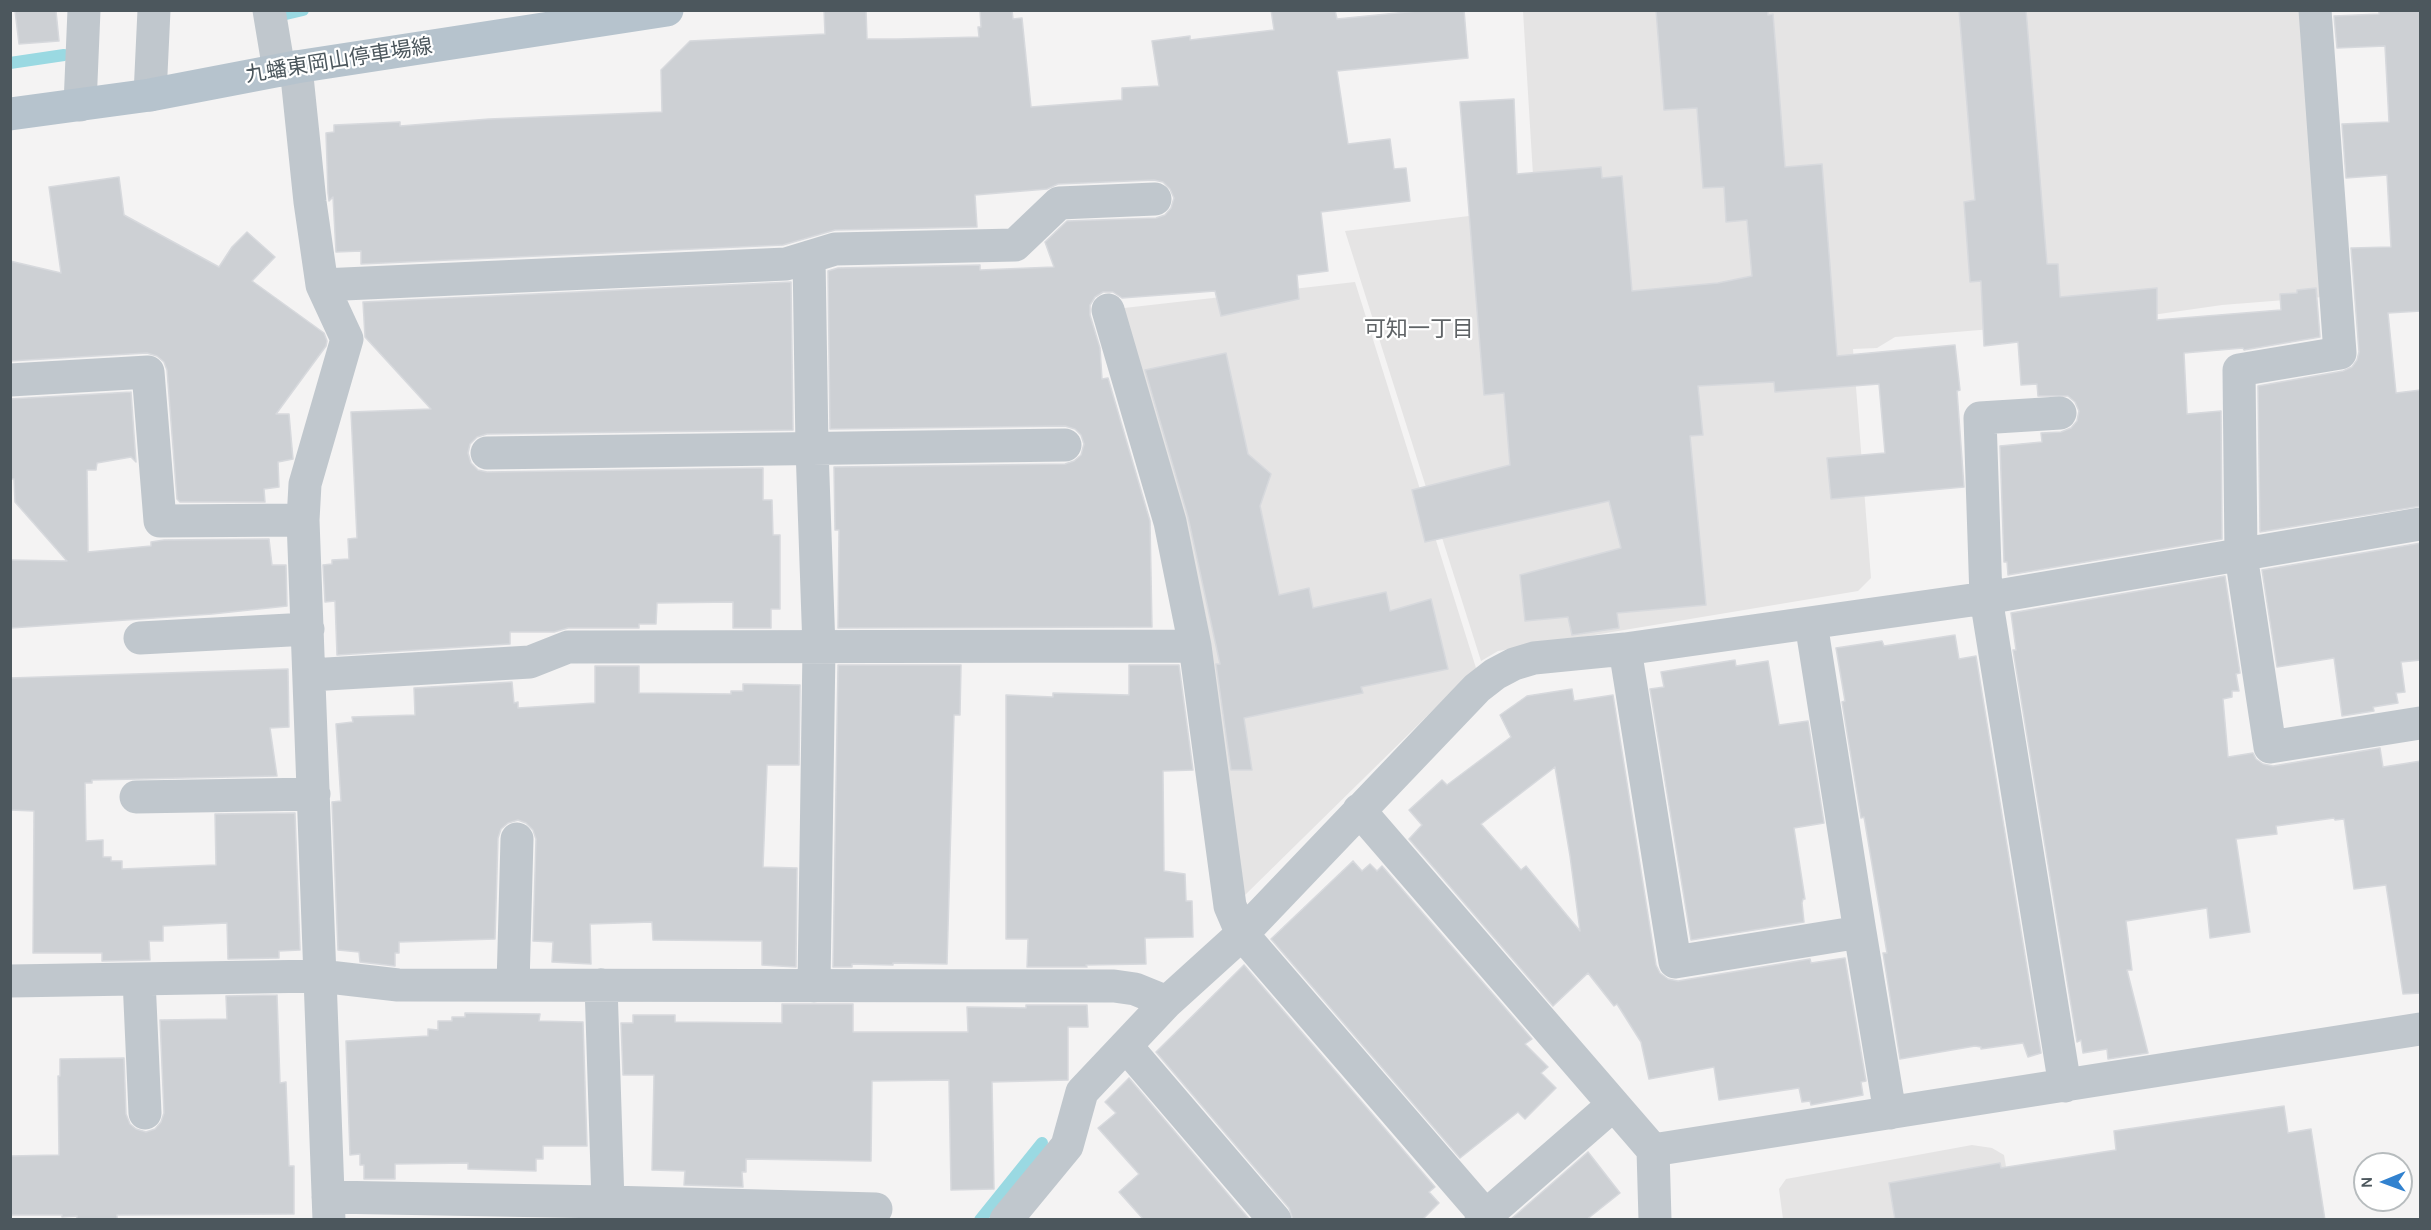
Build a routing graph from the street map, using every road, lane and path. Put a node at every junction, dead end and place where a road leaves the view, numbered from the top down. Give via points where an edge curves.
1 (84, 10) edge
2 (154, 10) edge
3 (269, 10) edge
4 (667, 10) edge
5 (2315, 10) edge
6 (288, 68) junction
7 (150, 95) junction
8 (80, 105) junction
9 (10, 114) edge
10 (1155, 199) dead end
11 (809, 257) junction
12 (322, 285) junction
13 (1108, 310) dead end
14 (10, 380) edge
15 (2060, 413) dead end
16 (1065, 445) dead end
17 (812, 448) junction
18 (487, 453) dead end
19 (303, 520) junction
20 (2421, 524) edge
21 (2241, 555) junction
22 (1986, 598) junction
23 (1810, 623) junction
24 (308, 629) junction
25 (140, 638) dead end
26 (1195, 646) junction
27 (819, 648) junction
28 (1625, 649) junction
29 (310, 675) junction
30 (2421, 723) edge
31 (314, 794) junction
32 (136, 797) dead end
33 (1359, 810) junction
34 (517, 839) dead end
35 (1860, 932) junction
36 (1242, 934) junction
37 (320, 976) junction
38 (139, 979) junction
39 (10, 981) edge
40 (513, 985) junction
41 (601, 985) junction
42 (814, 986) junction
43 (1167, 1002) junction
44 (2421, 1029) edge
45 (1126, 1046) junction
46 (2065, 1086) junction
47 (1613, 1105) junction
48 (145, 1113) dead end
49 (1890, 1113) junction
50 (1653, 1150) junction
51 (608, 1202) junction
52 (328, 1208) edge
53 (876, 1209) dead end
54 (1016, 1216) edge
55 (1483, 1217) edge
56 (1275, 1220) edge
57 (1655, 1220) edge

1 - 8 street
2 - 7 street
3 - 6 street
4 - 6 main road, 九蟠東岡山停車場線
5 - 21 street via 2340,353 2239,370
6 - 7 main road, 九蟠東岡山停車場線
6 - 12 street
7 - 8 main road, 九蟠東岡山停車場線
8 - 9 main road, 九蟠東岡山停車場線
10 - 11 street via 1059,203 1015,244 835,249
11 - 12 street via 786,264
11 - 17 street
12 - 19 street via 347,339 305,484
13 - 26 street via 1170,522
14 - 19 street via 148,372 160,522
15 - 22 street via 1980,418
16 - 17 street
17 - 18 street
17 - 27 street
19 - 24 street
20 - 21 street
21 - 22 street
21 - 30 street via 2270,747
22 - 23 street
22 - 46 street
23 - 28 street
23 - 35 street
24 - 25 street
24 - 29 street
26 - 27 street
26 - 36 street via 1230,906
27 - 29 street via 568,647 531,662
27 - 42 street
28 - 33 street via 1534,658 1495,674 1457,707
28 - 35 street via 1675,962
29 - 31 street
31 - 32 street
31 - 37 street
33 - 36 street
33 - 47 street
34 - 40 street
35 - 49 street
36 - 43 street
36 - 55 street
37 - 38 street
37 - 40 street via 398,985
37 - 52 street
38 - 39 street
38 - 48 street
40 - 41 street
41 - 42 street
41 - 51 street
42 - 43 street via 1114,986 1135,988
43 - 45 street
44 - 46 street
45 - 54 street via 1082,1092 1067,1146
45 - 56 street
46 - 49 street
47 - 50 street
47 - 55 street
49 - 50 street
50 - 57 street
51 - 52 street
51 - 53 street

